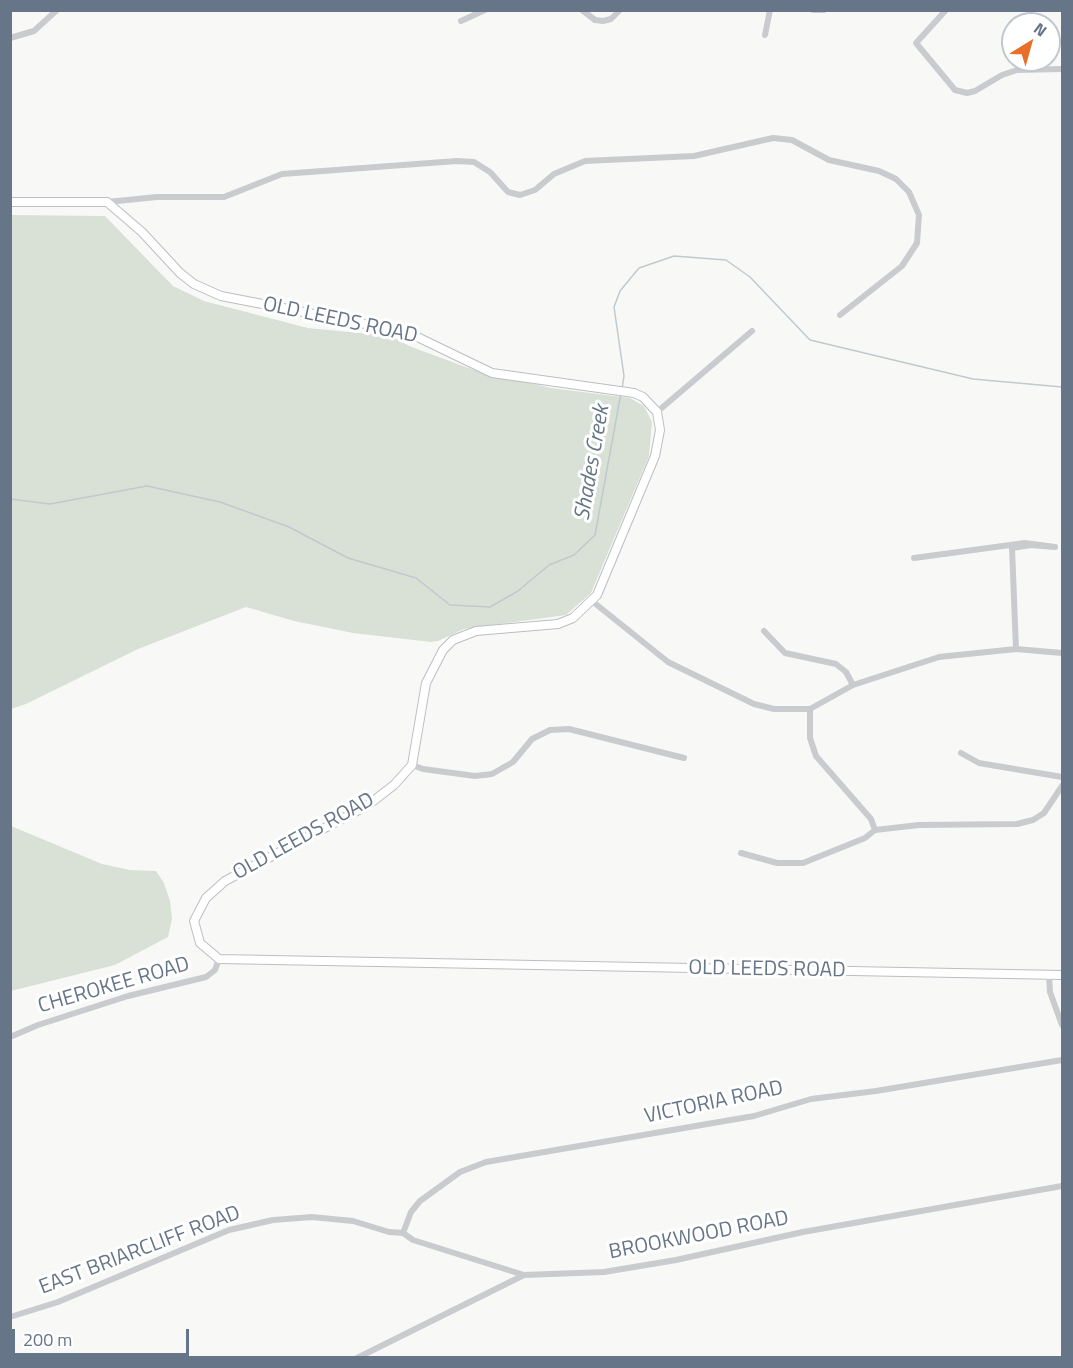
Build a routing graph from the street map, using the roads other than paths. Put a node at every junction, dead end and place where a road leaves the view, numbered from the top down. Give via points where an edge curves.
1 (57, 10) edge
2 (485, 10) edge
3 (582, 10) edge
4 (620, 10) edge
5 (770, 10) edge
6 (813, 10) edge
7 (824, 10) edge
8 (946, 10) edge
9 (461, 21) dead end
10 (765, 35) dead end
11 (10, 38) edge
12 (1062, 69) edge
13 (10, 202) edge
14 (108, 202) junction
15 (840, 315) dead end
16 (752, 331) dead end
17 (657, 412) junction
18 (914, 558) dead end
19 (592, 601) junction
20 (764, 631) dead end
21 (1016, 649) junction
22 (1062, 653) edge
23 (853, 685) junction
24 (810, 709) junction
25 (961, 753) dead end
26 (684, 758) dead end
27 (411, 765) junction
28 (1062, 778) edge
29 (1062, 786) edge
30 (875, 830) junction
31 (741, 853) dead end
32 (219, 959) junction
33 (1050, 975) junction
34 (1062, 975) edge
35 (1062, 1025) edge
36 (10, 1037) edge
37 (1062, 1060) edge
38 (1062, 1186) edge
39 (403, 1233) junction
40 (524, 1275) junction
41 (10, 1317) edge
42 (357, 1358) edge

1 - 11 street via 34,31
2 - 9 street
3 - 4 street via 603,21
5 - 10 street
6 - 7 street
8 - 12 street via 916,43 955,90 975,91 1017,70
13 - 14 main road
14 - 15 street via 224,197 291,173 457,161 474,162 490,172 508,192 520,195 585,161 694,156 772,138 792,140 829,160 879,171 896,179 909,192 919,215 917,243 902,266
14 - 17 main road, OLD LEEDS ROAD via 180,273 221,296 407,332 492,373 634,393
16 - 17 street
17 - 19 main road via 660,430 655,456
18 - 21 street via 1025,543 1055,547 1012,548
19 - 24 street via 668,662 692,676 754,704 774,709
19 - 27 main road via 573,618 558,624 476,631 453,640 426,683
20 - 23 street via 785,653 836,664
21 - 22 street
21 - 23 street via 939,657
23 - 24 street
24 - 30 street via 810,738 816,756 871,819
25 - 28 street via 979,763
26 - 27 street via 568,729 550,730 532,739 513,762 492,774 475,777
27 - 32 main road, OLD LEEDS ROAD via 394,785 368,805 225,881 206,898 194,921 200,943
29 - 30 street via 1050,808 1033,820 1017,824 919,825
30 - 31 street via 865,838 803,863 777,863
32 - 33 main road, OLD LEEDS ROAD
32 - 36 street, CHEROKEE ROAD via 215,970 206,977 128,996 38,1024
33 - 34 main road, OLD LEEDS ROAD
33 - 35 street via 1050,992
37 - 39 street, VICTORIA ROAD via 811,1099 754,1116 480,1163 460,1172 420,1201
38 - 40 street, BROOKWOOD ROAD via 604,1272
39 - 40 street, EAST BRIARCLIFF ROAD via 413,1240
39 - 41 street, EAST BRIARCLIFF ROAD via 312,1216 273,1220 229,1230 57,1302
40 - 42 street, BROOKWOOD ROAD

